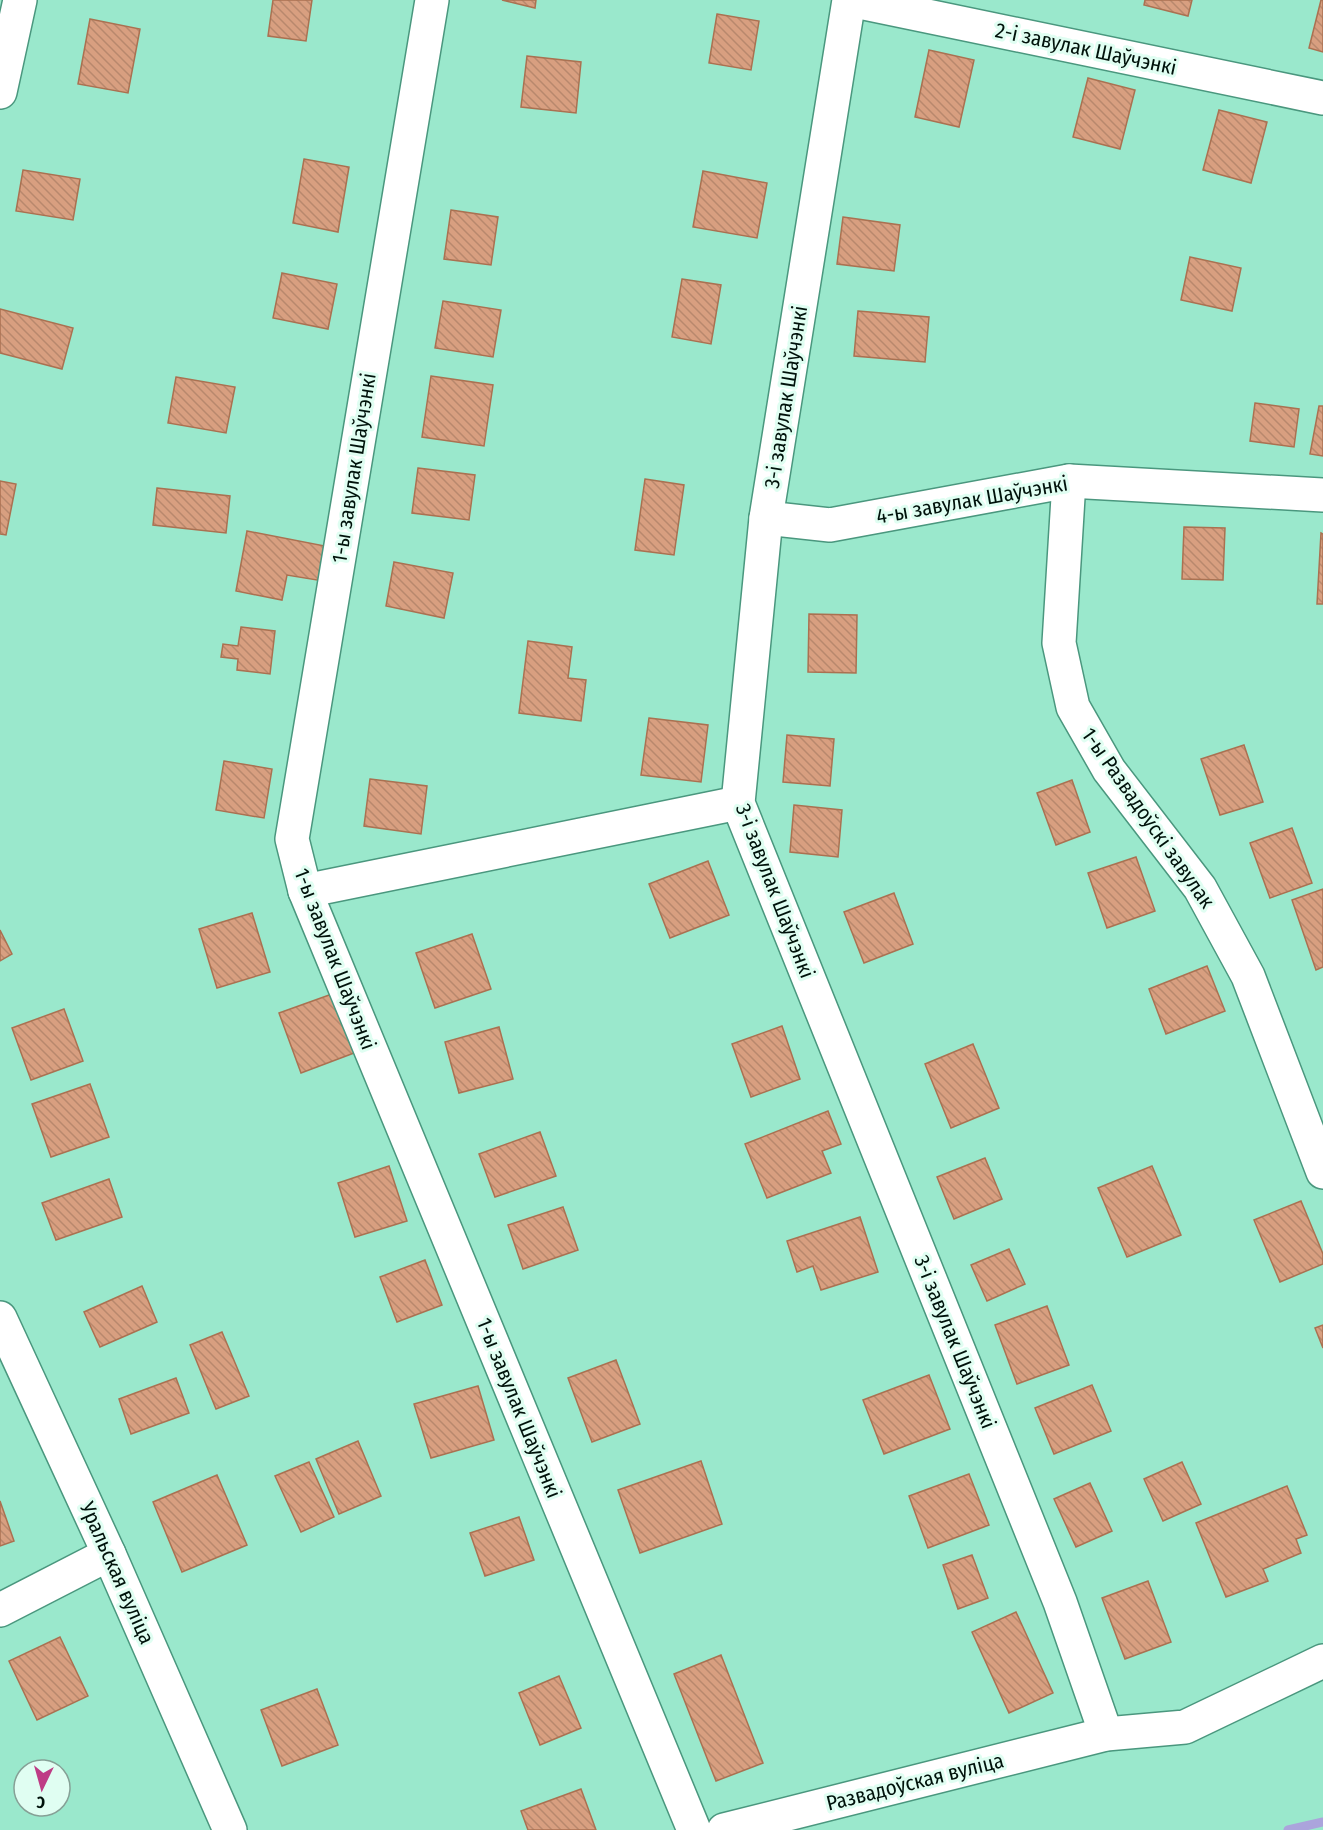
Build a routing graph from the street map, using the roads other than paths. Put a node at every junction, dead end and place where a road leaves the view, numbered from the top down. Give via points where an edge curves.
1 (20, 0) edge
2 (432, 0) edge
3 (849, 0) edge
4 (0, 92) edge
5 (1323, 98) edge
6 (1069, 481) junction
7 (1323, 495) edge
8 (766, 518) junction
9 (738, 803) junction
10 (305, 891) junction
11 (1323, 1172) edge
12 (0, 1318) edge
13 (109, 1554) junction
14 (0, 1610) edge
15 (1323, 1661) edge
16 (1106, 1734) junction
17 (230, 1830) edge
18 (694, 1830) edge
19 (724, 1830) edge

1 - 4 street
2 - 10 street, 1-ы завулак Шаўчэнкі via 291,839
3 - 5 street, 2-і завулак Шаўчэнкі
3 - 8 street, 3-і завулак Шаўчэнкі
6 - 7 street, 4-ы завулак Шаўчэнкі
6 - 8 street, 4-ы завулак Шаўчэнкі via 830,525
6 - 11 street, 1-ы Развадоўскі завулак via 1059,643 1073,707 1109,770 1200,888 1248,976
8 - 9 street, 3-і завулак Шаўчэнкі
9 - 10 street
9 - 16 street, 3-і завулак Шаўчэнкі via 1060,1602
10 - 18 street, 1-ы завулак Шаўчэнкі
12 - 13 street, Уральская вуліца
13 - 14 street
13 - 17 street, Уральская вуліца
15 - 16 street via 1185,1727
16 - 19 street, Развадоўская вуліца

